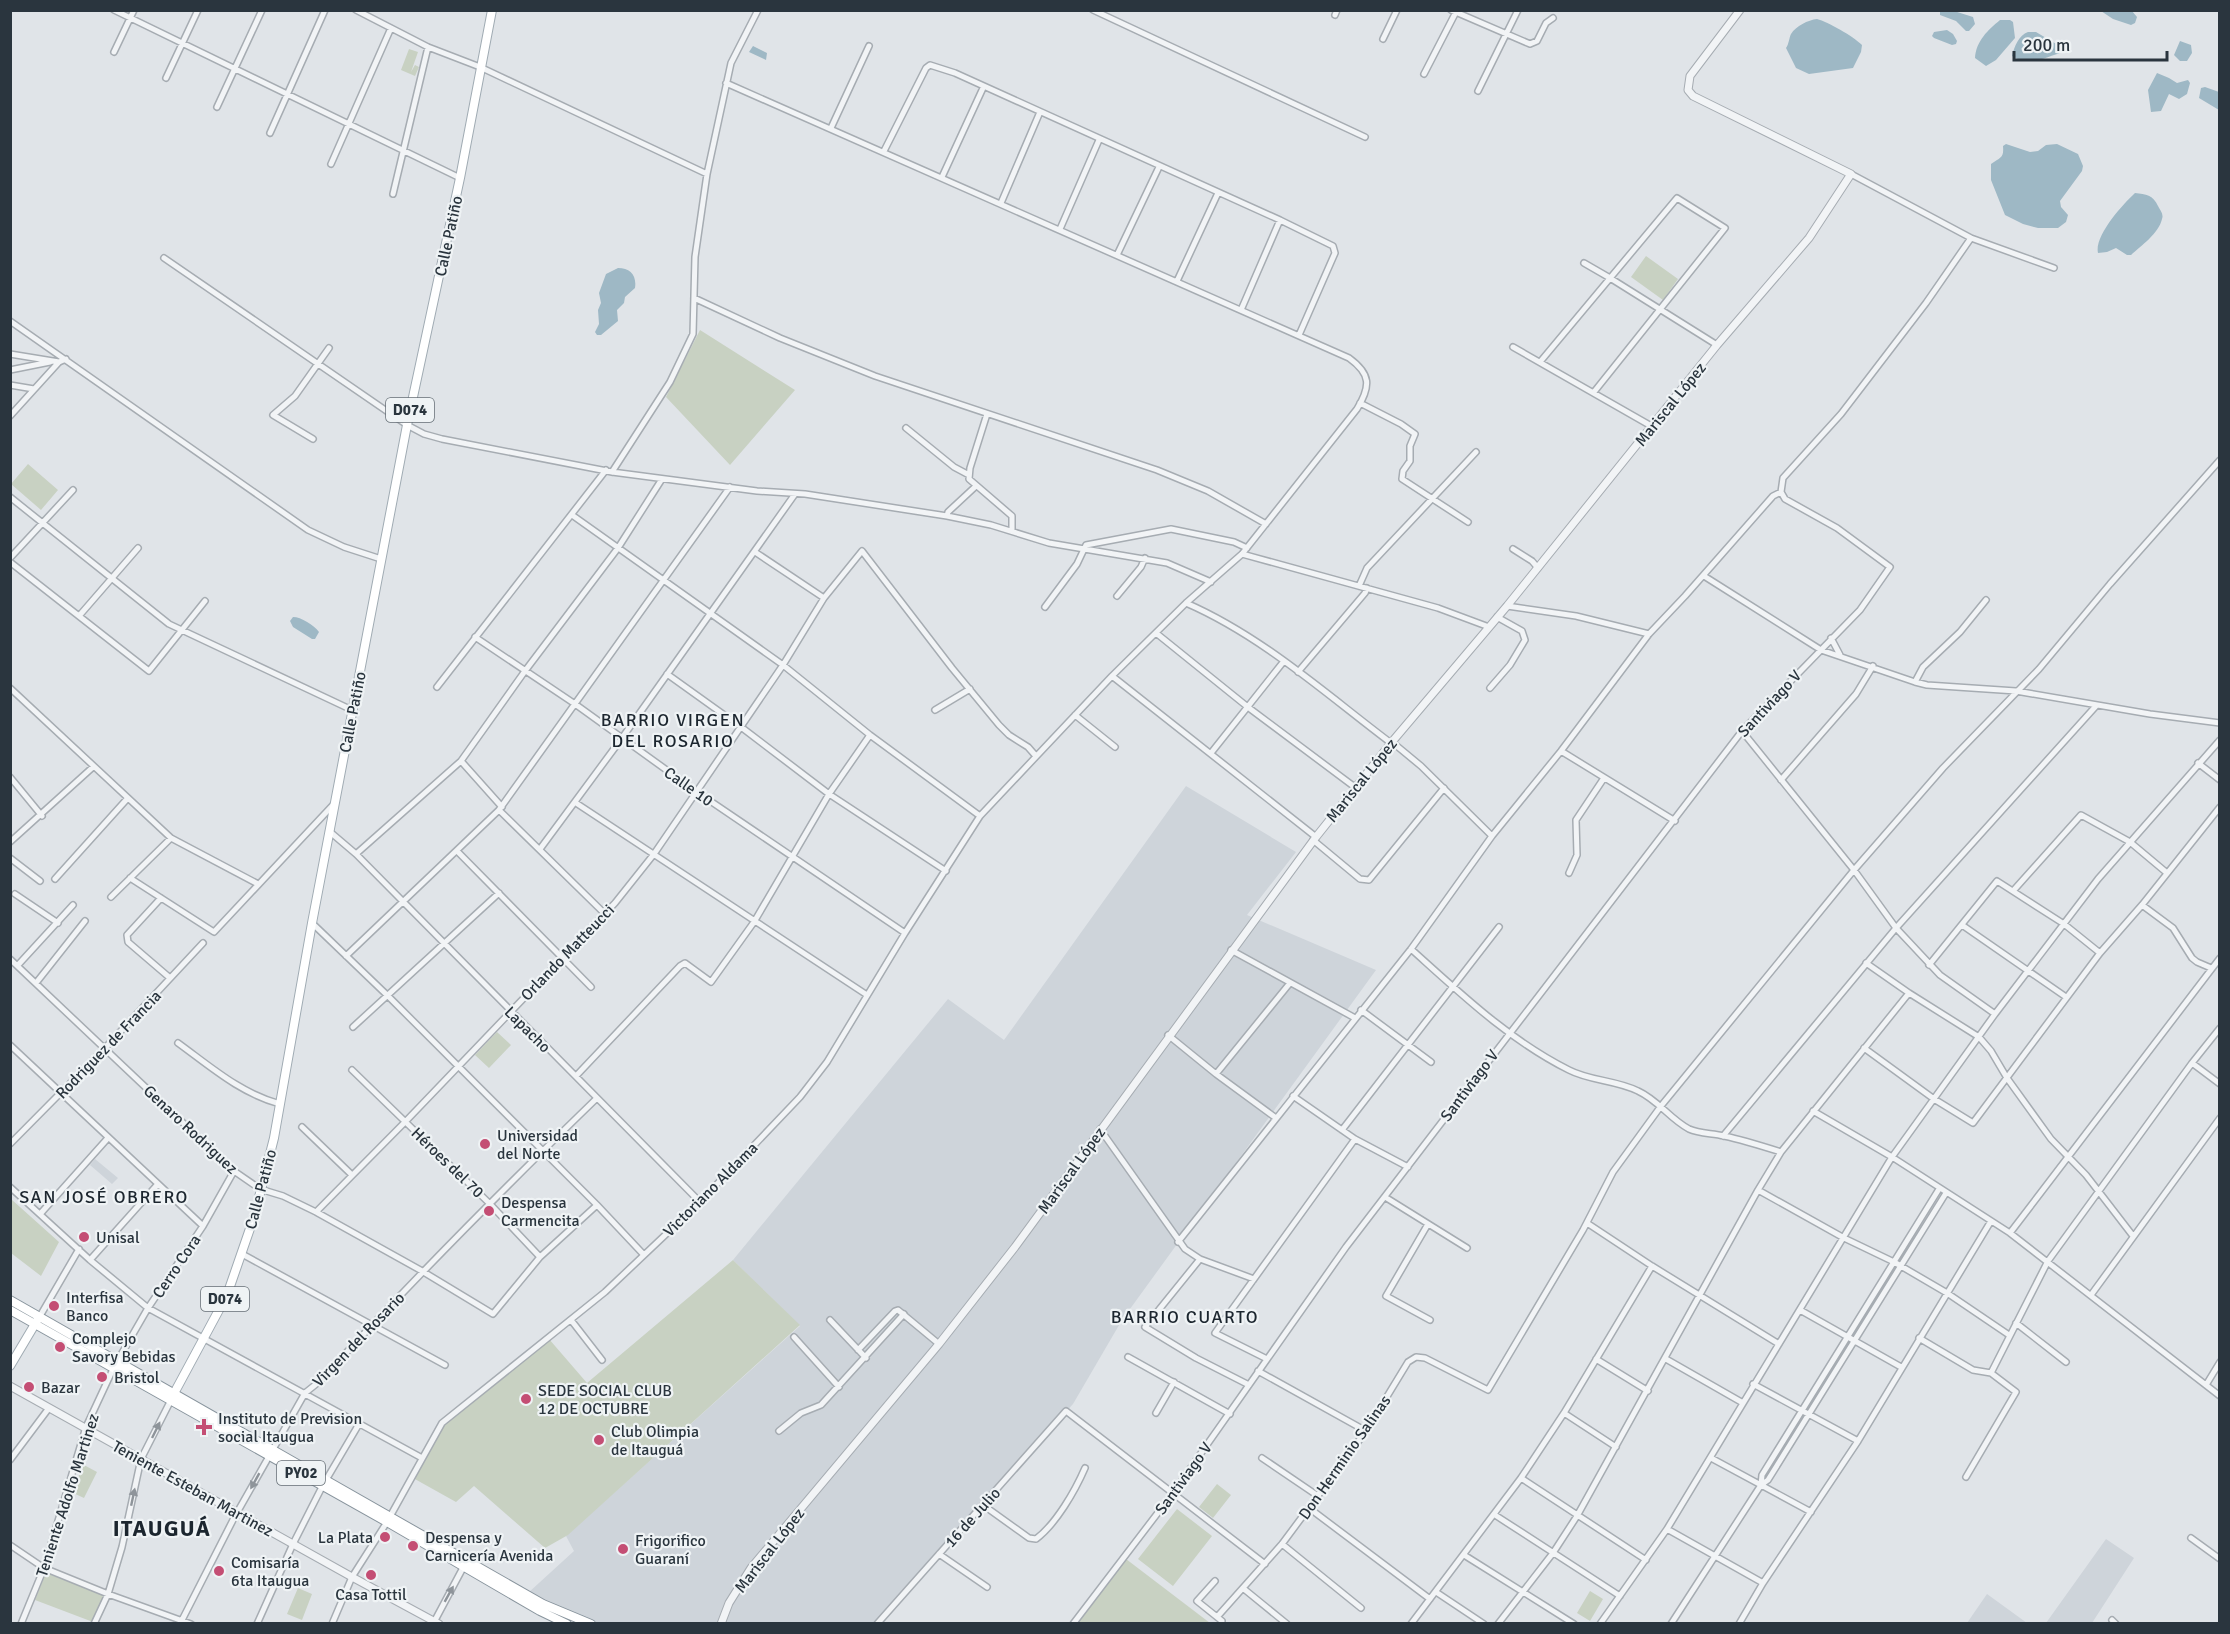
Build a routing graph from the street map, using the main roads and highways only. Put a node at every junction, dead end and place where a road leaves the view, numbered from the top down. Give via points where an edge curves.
1 (492, 10) edge
2 (10, 1300) edge
3 (10, 1310) edge
4 (37, 1320) junction
5 (10, 1366) edge
6 (172, 1396) junction
7 (465, 1564) junction
8 (567, 1623) edge
9 (591, 1623) edge

1 - 6 main road, Calle Patiño / D074 via 381,559 274,1138 227,1295
2 - 4 main road, PY02
3 - 4 main road, PY02
4 - 5 main road
4 - 6 main road, PY02
6 - 7 main road, PY02
7 - 8 main road, PY02 via 540,1611
7 - 9 main road, PY02 via 543,1604

